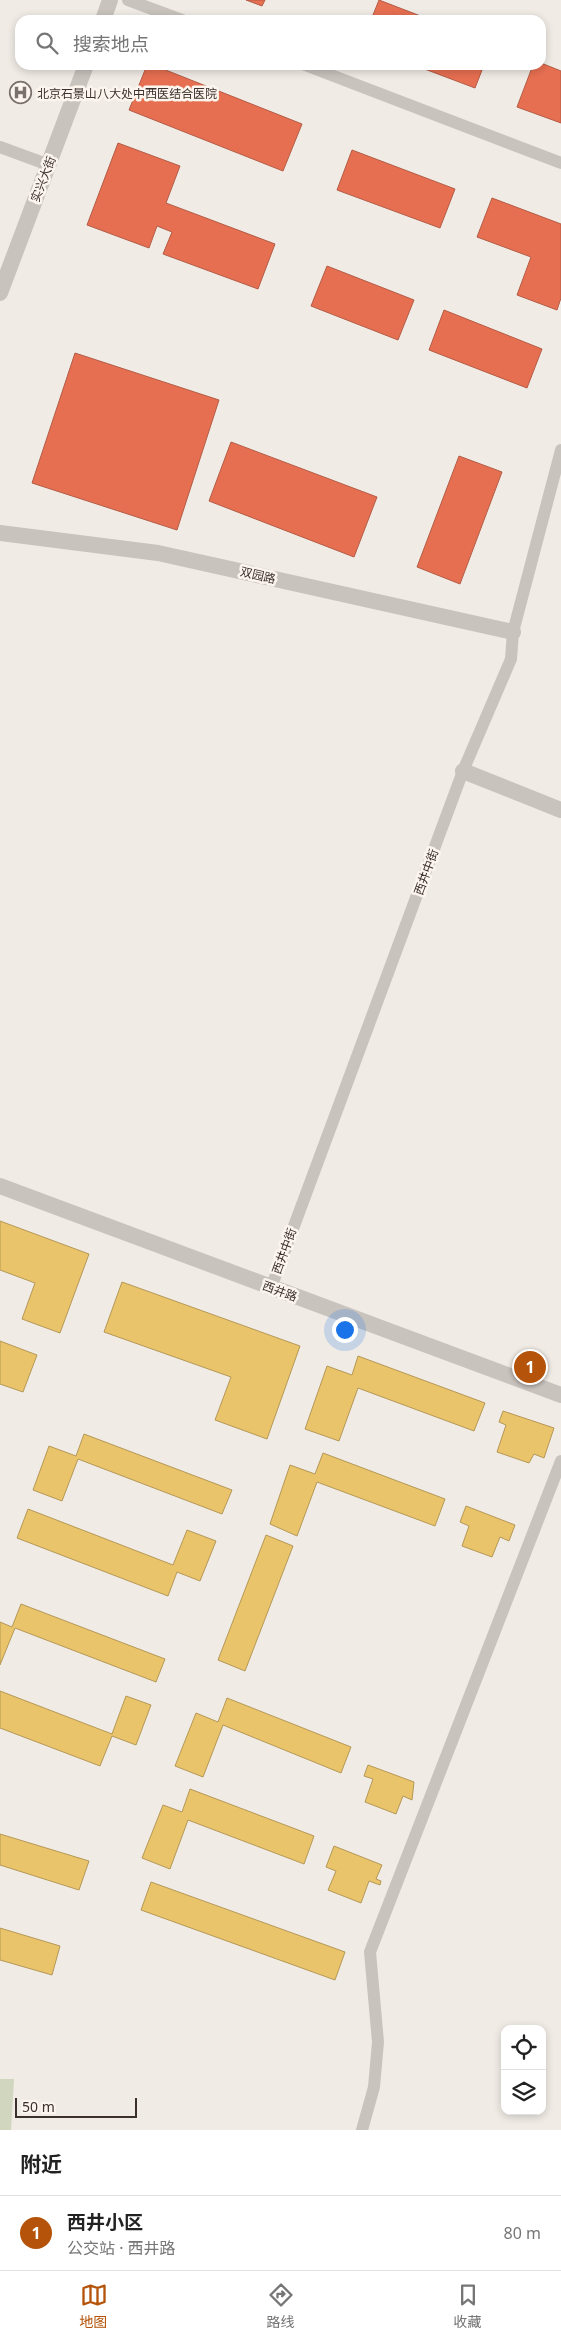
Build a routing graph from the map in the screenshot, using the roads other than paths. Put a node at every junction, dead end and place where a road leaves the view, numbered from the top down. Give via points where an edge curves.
1 (110, 0) edge
2 (128, 0) edge
3 (105, 15) edge
4 (168, 15) edge
5 (84, 70) edge
6 (318, 70) edge
7 (0, 147) edge
8 (561, 163) edge
9 (49, 165) junction
10 (0, 293) edge
11 (561, 450) edge
12 (0, 533) edge
13 (513, 632) junction
14 (463, 771) junction
15 (561, 810) edge
16 (0, 1186) edge
17 (271, 1288) junction
18 (561, 1395) edge
19 (561, 1461) edge
20 (362, 2130) edge

1 - 3 street
2 - 4 street
5 - 9 street, 实兴大街
6 - 8 street
7 - 9 street
9 - 10 street, 实兴大街
11 - 13 street, 西井中街
12 - 13 street, 双园路 via 158,553
13 - 14 street, 西井中街 via 511,660
14 - 15 street
14 - 17 street, 西井中街
16 - 17 street, 西井路
17 - 18 street, 西井路
19 - 20 street via 370,1952 378,2042 374,2087

